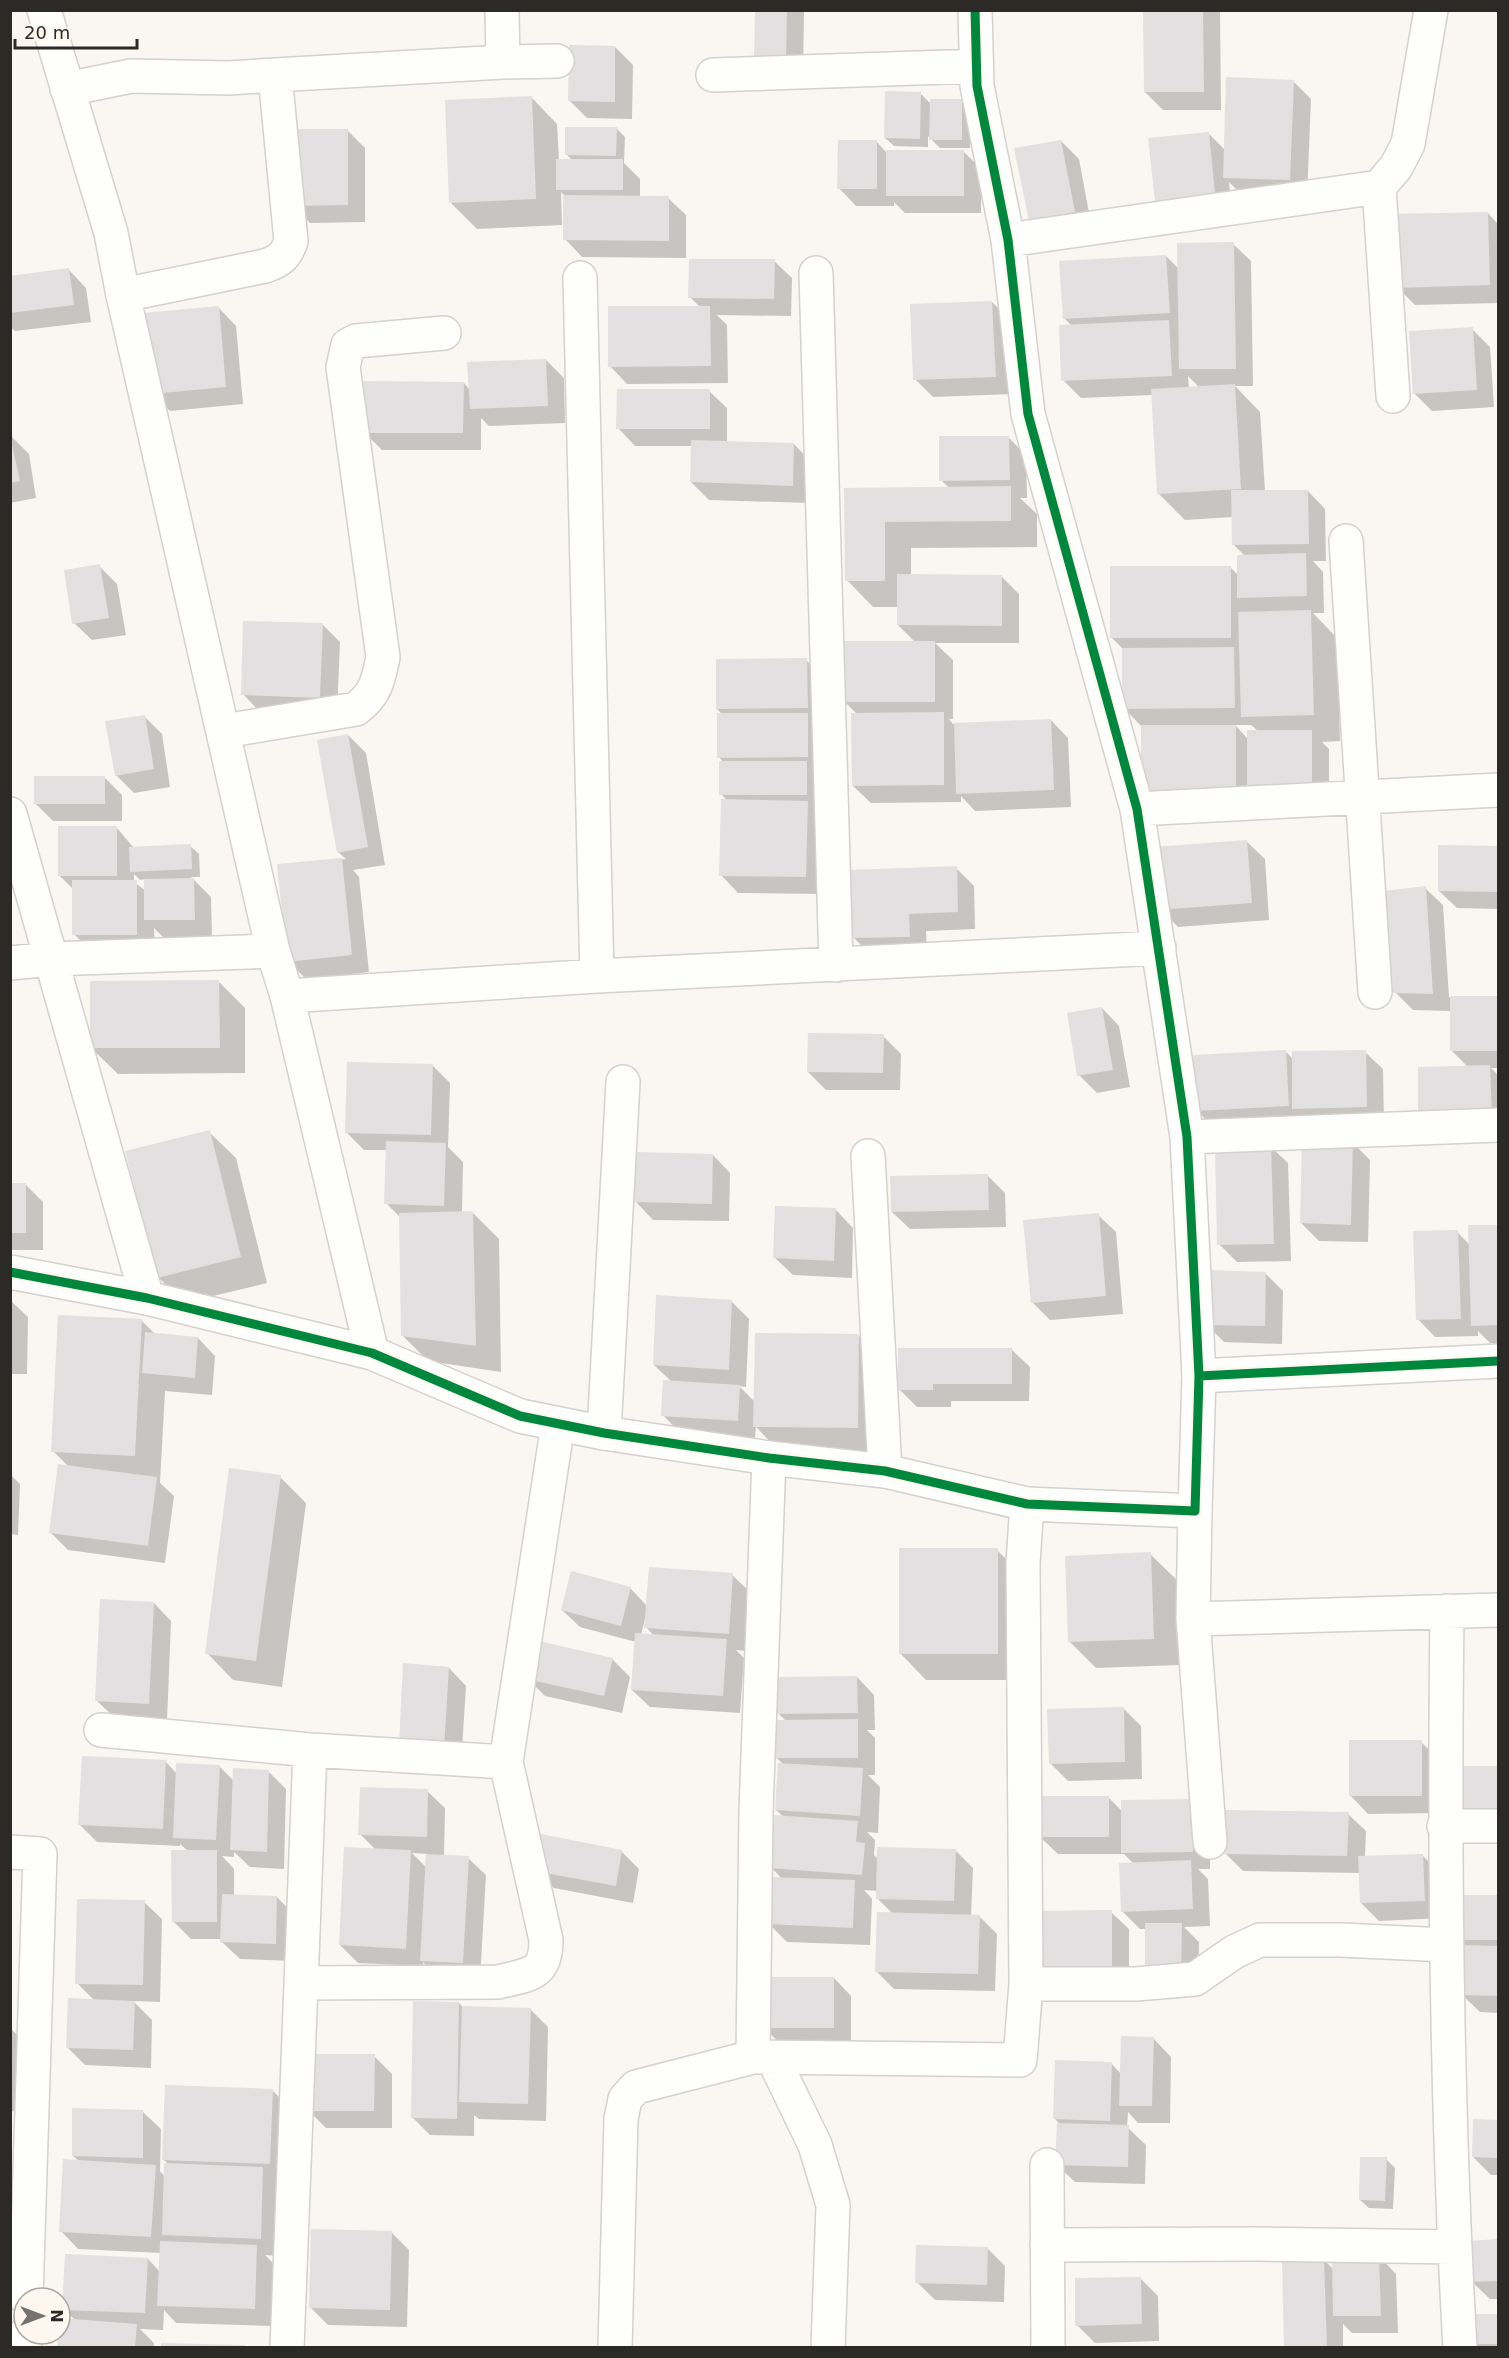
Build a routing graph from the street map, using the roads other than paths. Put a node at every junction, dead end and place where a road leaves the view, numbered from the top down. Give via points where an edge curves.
1 (44, 10) edge
2 (502, 10) edge
3 (975, 10) edge
4 (1431, 10) edge
5 (557, 61) dead end
6 (503, 62) junction
7 (976, 66) junction
8 (275, 75) junction
9 (712, 75) dead end
10 (67, 89) junction
11 (1379, 187) junction
12 (1008, 240) junction
13 (816, 273) dead end
14 (580, 278) dead end
15 (123, 295) junction
16 (444, 333) dead end
17 (1393, 396) dead end
18 (1346, 542) dead end
19 (224, 730) junction
20 (1498, 790) edge
21 (1363, 798) junction
22 (1137, 809) junction
23 (10, 814) edge
24 (1159, 948) junction
25 (273, 951) junction
26 (52, 959) junction
27 (10, 963) edge
28 (836, 966) junction
29 (597, 976) junction
30 (1375, 992) dead end
31 (287, 996) junction
32 (623, 1082) dead end
33 (1498, 1125) edge
34 (1186, 1137) junction
35 (868, 1156) dead end
36 (10, 1272) edge
37 (147, 1298) junction
38 (372, 1353) junction
39 (1498, 1361) edge
40 (1199, 1376) junction
41 (558, 1424) junction
42 (604, 1433) junction
43 (770, 1458) junction
44 (885, 1471) junction
45 (1026, 1504) junction
46 (1195, 1511) junction
47 (1498, 1610) edge
48 (1447, 1611) junction
49 (1193, 1619) junction
50 (101, 1730) dead end
51 (310, 1750) junction
52 (506, 1762) junction
53 (1444, 1826) junction
54 (1498, 1826) edge
55 (1210, 1842) dead end
56 (10, 1852) edge
57 (1447, 1946) junction
58 (302, 1983) junction
59 (1026, 1984) junction
60 (763, 2057) junction
61 (1047, 2165) dead end
62 (1047, 2246) junction
63 (1454, 2247) junction
64 (26, 2286) edge
65 (287, 2348) edge
66 (615, 2348) edge
67 (828, 2348) edge
68 (1048, 2348) edge
69 (1460, 2348) edge

1 - 10 street
2 - 6 street
3 - 7 street
4 - 11 street via 1408,144
5 - 6 street
6 - 8 street
7 - 9 street
7 - 12 street
8 - 10 street via 131,76
8 - 15 street via 291,241 287,254 265,266
10 - 15 street via 111,233
11 - 12 street
11 - 17 street
12 - 22 street via 1028,414
13 - 28 street
14 - 29 street
15 - 19 street
16 - 19 street via 356,341 348,345 344,354 383,657 370,698 356,710
18 - 21 street
19 - 25 street
20 - 21 street
21 - 22 street
21 - 30 street
22 - 24 street
23 - 26 street
24 - 28 street
24 - 34 street
25 - 26 street
25 - 31 street
26 - 27 street
26 - 37 street
28 - 29 street
29 - 31 street
31 - 38 street
32 - 42 street
33 - 34 street
34 - 40 street
35 - 44 street
36 - 37 street
37 - 38 street
38 - 41 street via 520,1416
39 - 40 street
40 - 46 street
41 - 42 street
41 - 52 street
42 - 43 street
43 - 44 street
43 - 60 street via 756,1811
44 - 45 street
45 - 46 street
45 - 59 street
46 - 49 street
47 - 48 street
48 - 49 street
48 - 53 street
49 - 55 street
50 - 51 street
51 - 52 street
51 - 58 street
52 - 58 street via 546,1940 546,1957 540,1968 498,1982
53 - 54 street
53 - 57 street
56 - 64 street via 40,1854
57 - 59 street via 1260,1940 1234,1952 1195,1979 1136,1984
57 - 63 street
58 - 65 street
59 - 60 street via 1020,2060
60 - 66 street via 636,2087 625,2099 621,2119
60 - 67 street via 815,2145 833,2205
61 - 62 street
62 - 63 street
62 - 68 street
63 - 69 street

